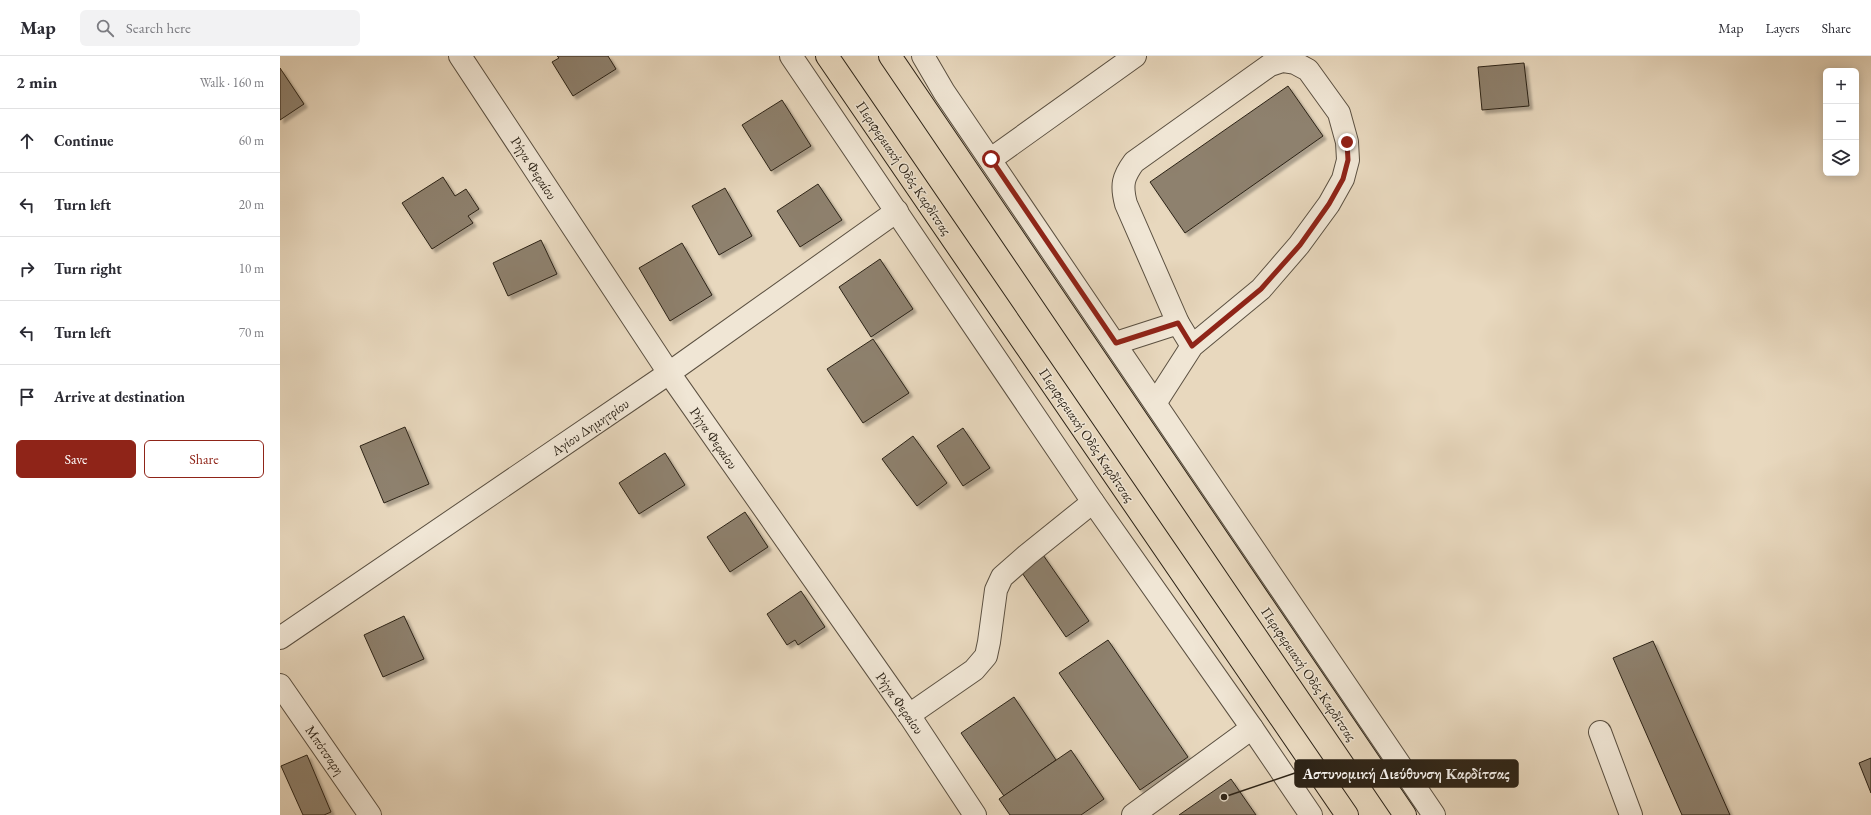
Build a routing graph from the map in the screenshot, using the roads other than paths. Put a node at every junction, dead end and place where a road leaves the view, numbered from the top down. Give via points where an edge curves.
1 (460, 56) edge
2 (792, 56) edge
3 (827, 56) edge
4 (890, 56) edge
5 (923, 56) edge
6 (1135, 56) edge
7 (1295, 60) edge
8 (991, 159) junction
9 (897, 211) junction
10 (1178, 323) junction
11 (1116, 343) junction
12 (1192, 346) junction
13 (669, 373) junction
14 (1156, 402) junction
15 (1093, 502) junction
16 (280, 638) edge
17 (280, 684) edge
18 (908, 715) junction
19 (1252, 728) junction
20 (1600, 732) dead end
21 (370, 815) edge
22 (975, 815) edge
23 (1133, 815) edge
24 (1311, 815) edge
25 (1347, 815) edge
26 (1405, 815) edge
27 (1434, 815) edge
28 (1631, 815) edge

1 - 13 street, Ρήγα Φεραίου
2 - 9 street
3 - 25 main road, Περιφερειακή Οδός Καρδίτσας
4 - 26 main road, Περιφερειακή Οδός Καρδίτσας
5 - 8 street via 944,92
6 - 8 street
7 - 10 street via 1270,65 1134,162 1126,172 1122,188 1126,204
7 - 12 street via 1308,70 1339,112 1346,136 1348,160 1343,179 1300,245 1261,289
8 - 11 street
9 - 13 street, Αγίου Δημητρίου
9 - 15 street
10 - 11 street
10 - 12 street
11 - 14 street
12 - 14 street
13 - 16 street, Αγίου Δημητρίου
13 - 18 street, Ρήγα Φεραίου
14 - 27 street
15 - 18 street via 1002,577 996,590 986,656 974,670
15 - 19 street
17 - 21 street, Μπότσαρη
18 - 22 street, Ρήγα Φεραίου
19 - 23 street
19 - 24 street
20 - 28 street

